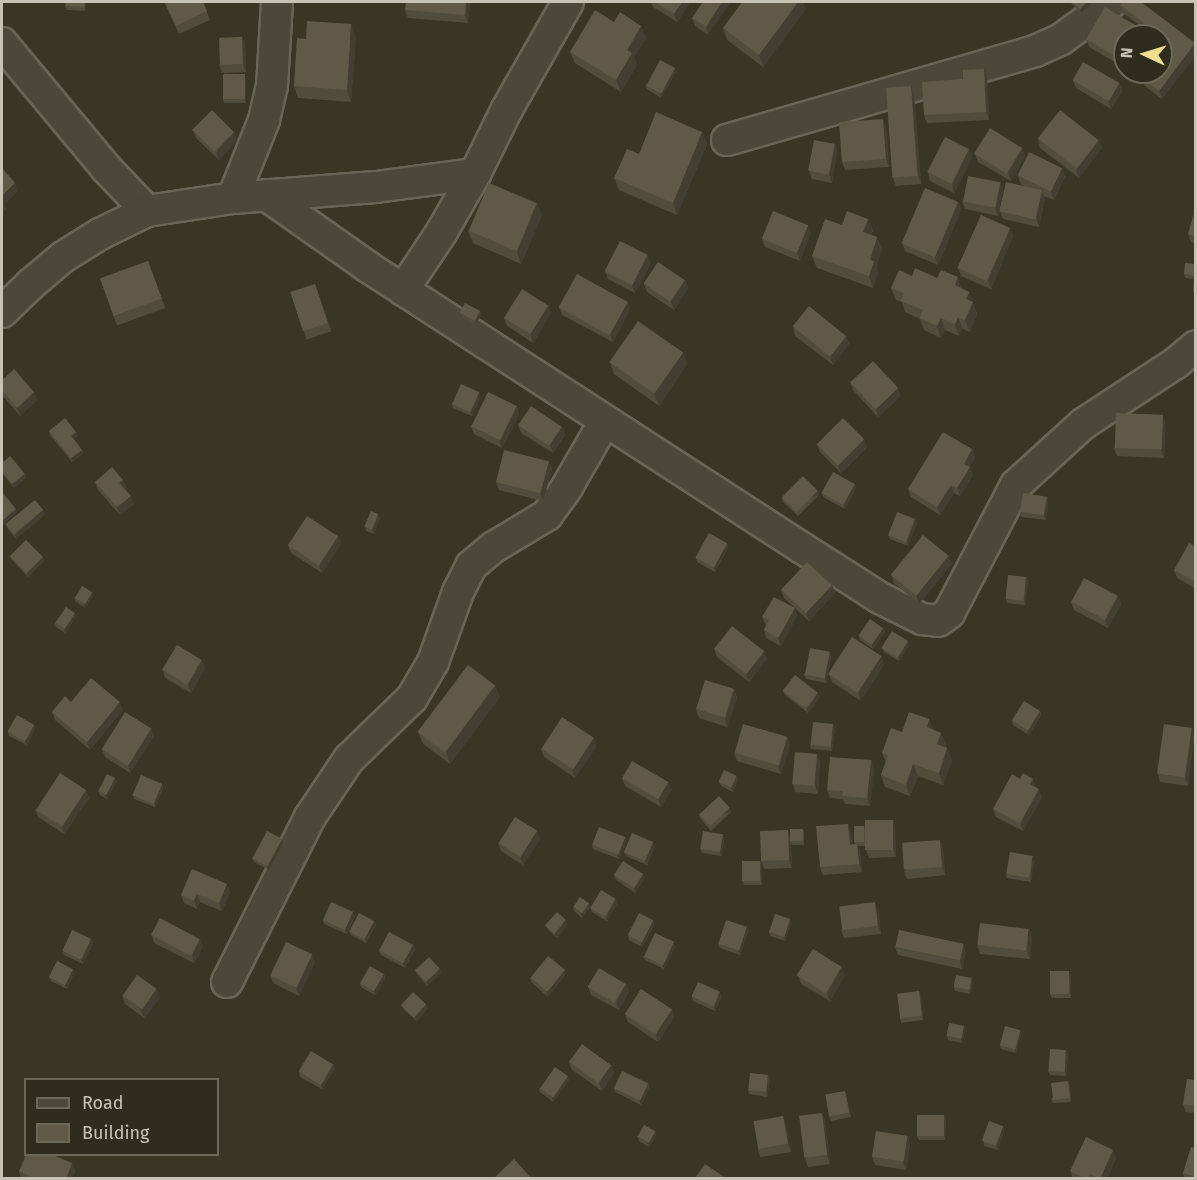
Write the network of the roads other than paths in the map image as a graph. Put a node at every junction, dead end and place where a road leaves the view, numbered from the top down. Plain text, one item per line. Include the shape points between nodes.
1 (277, 2) edge
2 (568, 2) edge
3 (1112, 2) edge
4 (2, 44) edge
5 (727, 140) dead end
6 (475, 174) junction
7 (266, 195) junction
8 (233, 198) junction
9 (147, 211) junction
10 (403, 290) junction
11 (2, 312) edge
12 (1196, 346) edge
13 (605, 421) junction
14 (227, 981) dead end

1 - 8 street via 272,86 264,120
2 - 6 street
3 - 5 street via 1060,40 1035,51
4 - 9 street
6 - 7 street via 376,187
6 - 10 street
7 - 8 street
7 - 10 street
8 - 9 street
9 - 11 street via 63,257
10 - 13 street
12 - 13 street via 1083,424 1016,485 949,613 938,621 921,619 880,598
13 - 14 street via 547,515 494,546 471,566 433,662 412,698 350,759 310,817

